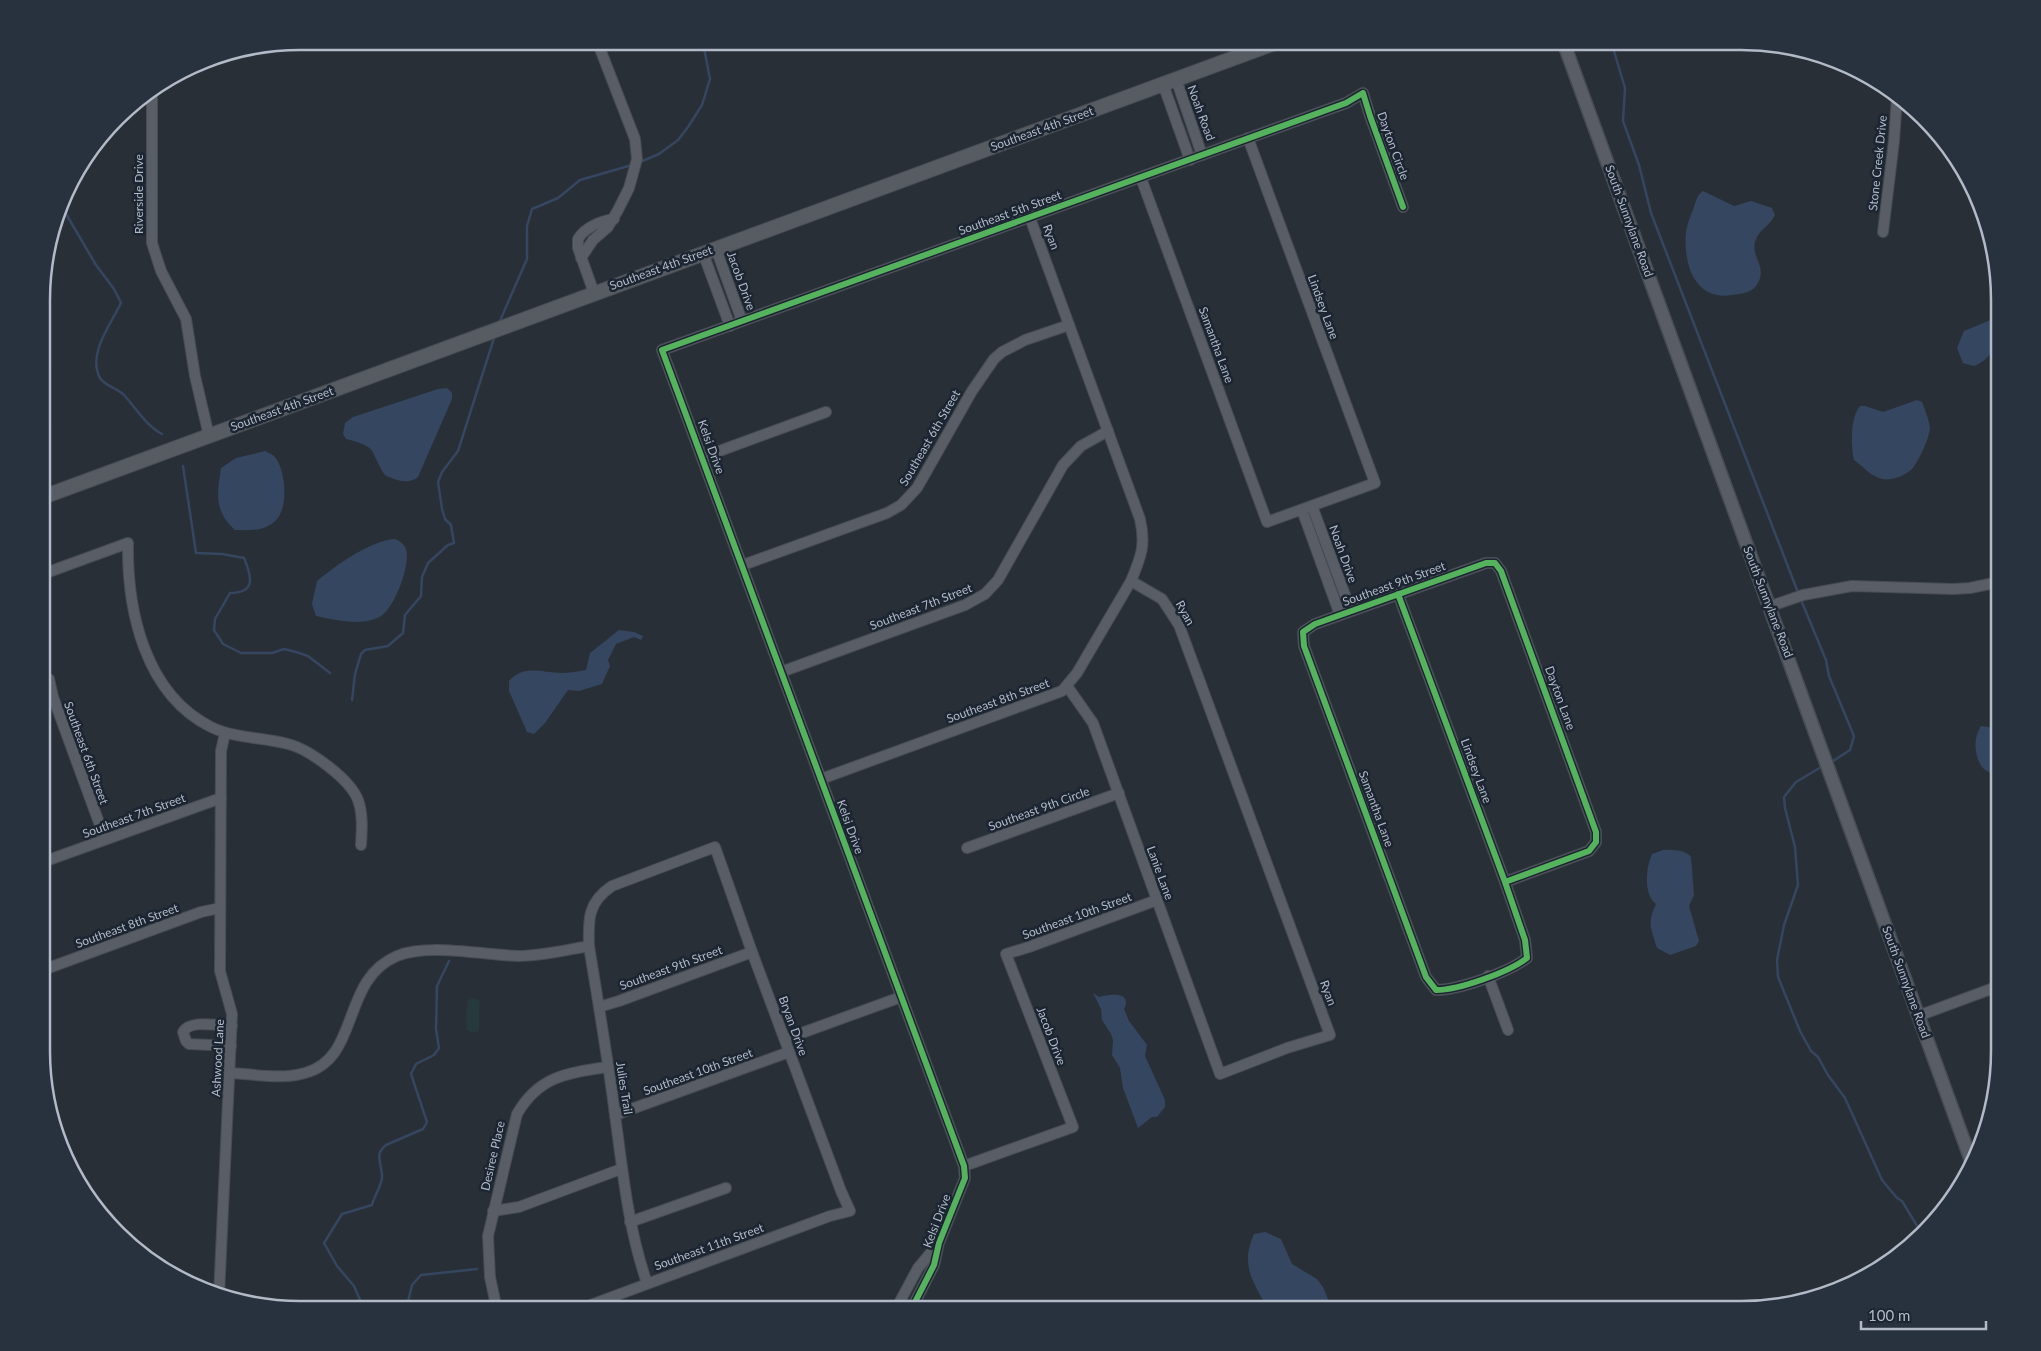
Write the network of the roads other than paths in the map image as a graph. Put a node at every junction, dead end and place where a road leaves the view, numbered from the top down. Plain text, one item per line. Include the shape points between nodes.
1 (600, 50) edge
2 (1256, 50) edge
3 (1566, 50) edge
4 (1169, 82) junction
5 (1363, 93) joint
6 (152, 99) edge
7 (1896, 105) edge
8 (1248, 138) junction
9 (1202, 155) junction
10 (1190, 160) junction
11 (1141, 178) junction
12 (1403, 207) dead end
13 (1030, 218) junction
14 (1883, 232) dead end
15 (709, 251) junction
16 (594, 293) junction
17 (742, 321) junction
18 (1069, 325) junction
19 (730, 326) junction
20 (662, 350) joint
21 (826, 412) dead end
22 (1108, 431) junction
23 (209, 436) junction
24 (703, 457) junction
25 (50, 494) edge
26 (1307, 508) junction
27 (1495, 563) joint
28 (743, 565) junction
29 (50, 571) edge
30 (1131, 581) junction
31 (1991, 584) edge
32 (1398, 594) junction
33 (1768, 607) junction
34 (1351, 611) junction
35 (1340, 615) junction
36 (1303, 632) joint
37 (781, 672) junction
38 (50, 686) edge
39 (1067, 686) junction
40 (225, 733) junction
41 (821, 779) junction
42 (1119, 793) junction
43 (221, 798) junction
44 (105, 839) junction
45 (361, 844) dead end
46 (715, 847) joint
47 (968, 848) dead end
48 (50, 860) edge
49 (1505, 882) junction
50 (1157, 900) junction
51 (220, 908) junction
52 (589, 946) junction
53 (752, 952) junction
54 (1006, 954) joint
55 (50, 967) edge
56 (1488, 976) junction
57 (1991, 989) edge
58 (901, 997) junction
59 (599, 1007) junction
60 (1918, 1016) junction
61 (232, 1026) junction
62 (1508, 1030) dead end
63 (786, 1040) junction
64 (231, 1046) junction
65 (789, 1052) junction
66 (608, 1067) junction
67 (230, 1073) junction
68 (1220, 1074) joint
69 (615, 1115) junction
70 (1969, 1154) edge
71 (964, 1166) junction
72 (621, 1169) junction
73 (726, 1188) dead end
74 (493, 1211) junction
75 (850, 1211) joint
76 (630, 1222) junction
77 (938, 1243) junction
78 (647, 1283) junction
79 (219, 1288) edge
80 (495, 1301) edge
81 (600, 1301) edge
82 (902, 1301) edge
83 (916, 1301) edge

1 - 16 street via 635,139 637,158 629,188 614,219 599,223 580,235 577,242
2 - 4 main road, Southeast 4th Street
3 - 33 street, South Sunnylane Road
4 - 9 street, Noah Road
4 - 10 street
4 - 15 main road, Southeast 4th Street
5 - 8 street, Southeast 5th Street via 1346,103
5 - 12 street, Dayton Circle
6 - 23 street, Riverside Drive via 152,243 161,271 186,320
7 - 14 street, Stone Creek Drive
8 - 9 street, Southeast 5th Street
8 - 26 street, Lindsey Lane via 1375,483
9 - 10 street, Southeast 5th Street
10 - 11 street, Southeast 5th Street
11 - 13 street, Southeast 5th Street
11 - 26 street, Samantha Lane via 1267,522
13 - 17 street, Southeast 5th Street
13 - 18 street, Ryan
15 - 16 main road, Southeast 4th Street
15 - 17 street, Jacob Drive
15 - 19 street, Jacob Drive
16 - 23 main road, Southeast 4th Street
17 - 19 street, Southeast 5th Street
18 - 22 street, Ryan
18 - 28 street, Southeast 6th Street via 1025,340 994,359 917,488 901,505 887,513
19 - 20 street, Southeast 5th Street
20 - 24 street, Kelsi Drive
21 - 24 street
22 - 30 street, Ryan via 1143,530 1143,549
22 - 37 street, Southeast 7th Street via 1088,441 1063,465 998,580 985,594 942,614
23 - 25 main road, Southeast 4th Street
24 - 28 street, Kelsi Drive
26 - 34 street, Noah Drive
26 - 35 street, Noah Drive
27 - 32 street, Southeast 9th Street via 1486,563
27 - 49 street, Dayton Lane via 1502,571 1596,832 1596,842 1589,851
28 - 37 street, Kelsi Drive
29 - 40 street via 128,543 135,618 155,672 172,696 190,713
30 - 39 street, Southeast 8th Street
30 - 68 street, Ryan via 1162,599 1179,625 1330,1035
31 - 33 street via 1953,589 1852,586 1803,595
32 - 34 street, Southeast 9th Street
32 - 49 street, Lindsey Lane
33 - 60 street, South Sunnylane Road
34 - 35 street, Southeast 9th Street
35 - 36 street, Southeast 9th Street
36 - 56 street, Samantha Lane via 1304,646 1426,977 1436,990 1448,990
37 - 41 street, Kelsi Drive
38 - 44 street, Southeast 6th Street
39 - 41 street, Southeast 8th Street via 1048,697
39 - 42 street, Lanie Lane via 1093,723
40 - 43 street, Ashwood Lane via 221,751
40 - 45 street via 287,743 322,762 356,794 361,809
41 - 58 street, Kelsi Drive
42 - 47 street, Southeast 9th Circle
42 - 50 street, Lanie Lane
43 - 44 street, Southeast 7th Street
43 - 51 street, Ashwood Lane
44 - 48 street, Southeast 7th Street
46 - 52 street, Julies Trail via 612,886 599,897 588,919
46 - 53 street, Bryan Drive
49 - 56 street, Lindsey Lane via 1525,940 1527,958 1516,966
50 - 54 street, Southeast 10th Street
50 - 68 street, Lanie Lane
51 - 55 street, Southeast 8th Street
51 - 61 street, Ashwood Lane via 220,971 231,1008
52 - 59 street, Julies Trail
52 - 67 street via 525,956 422,950 403,954 381,966 366,982 338,1049 320,1067 292,1076
53 - 59 street, Southeast 9th Street
53 - 63 street, Bryan Drive
54 - 71 street, Jacob Drive via 1074,1127
56 - 62 street
57 - 60 street
58 - 63 street
58 - 71 street, Kelsi Drive
59 - 66 street, Julies Trail
60 - 70 street, South Sunnylane Road
61 - 64 street, Ashwood Lane
61 - 64 street via 193,1025 183,1032 189,1044
63 - 65 street, Bryan Drive
64 - 67 street, Ashwood Lane
65 - 69 street, Southeast 10th Street
65 - 75 street, Bryan Drive
66 - 69 street, Julies Trail
66 - 74 street, Desiree Place via 560,1076 527,1098 512,1126
67 - 79 street, Ashwood Lane
69 - 72 street, Julies Trail
71 - 77 street, Kelsi Drive via 964,1183
72 - 74 street via 519,1206
72 - 76 street, Julies Trail
73 - 76 street
74 - 80 street, Desiree Place via 488,1246
75 - 78 street, Southeast 11th Street
76 - 78 street, Julies Trail
77 - 82 street, Kelsi Drive via 918,1268
77 - 83 street, Kelsi Drive via 931,1273
78 - 81 street, Southeast 11th Street

